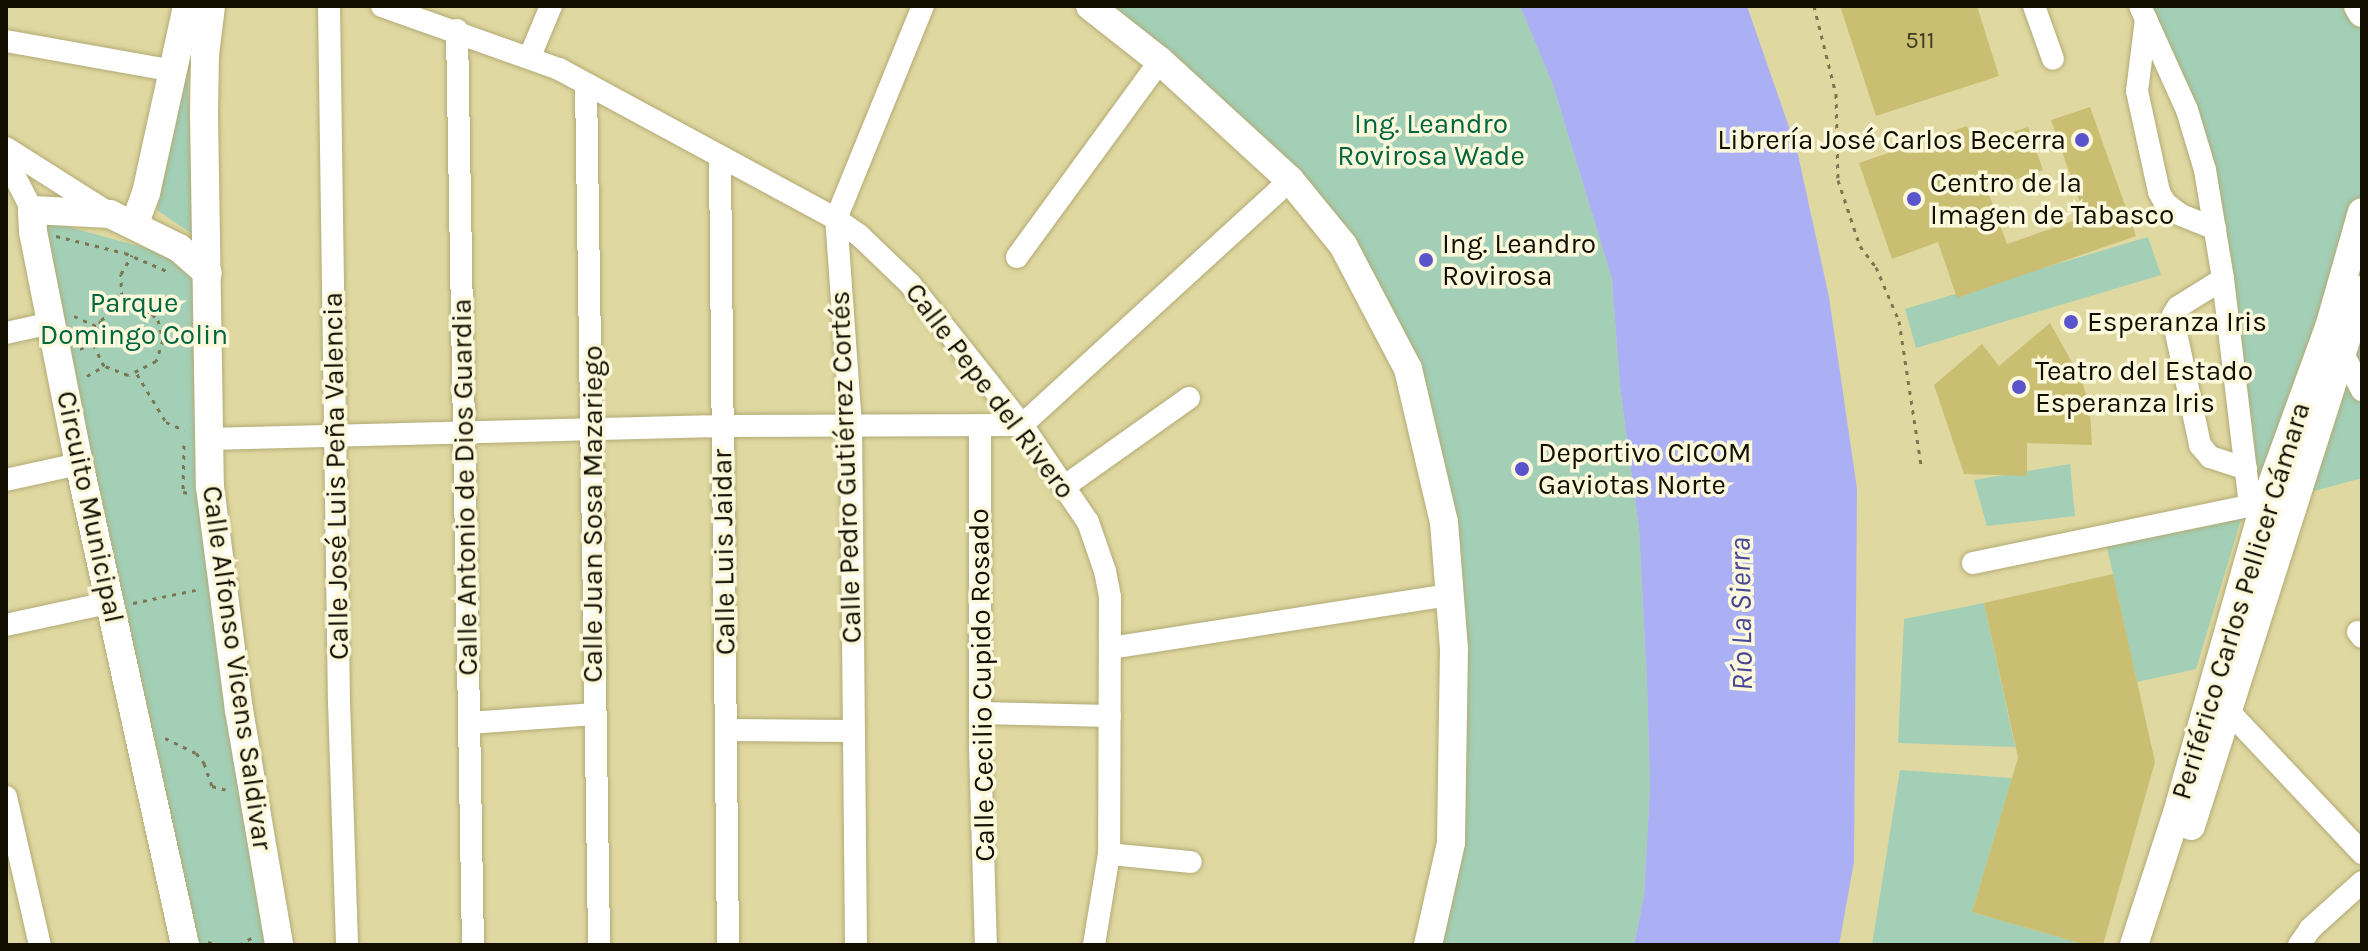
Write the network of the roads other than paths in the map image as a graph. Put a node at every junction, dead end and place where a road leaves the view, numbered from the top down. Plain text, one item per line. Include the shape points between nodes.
1 (187, 6) edge
2 (211, 6) edge
3 (329, 6) edge
4 (382, 6) edge
5 (551, 6) edge
6 (923, 6) edge
7 (1090, 6) edge
8 (2034, 6) edge
9 (2358, 6) edge
10 (422, 11) edge
11 (2143, 13) edge
12 (2362, 13) edge
13 (457, 30) junction
14 (6, 41) edge
15 (530, 56) junction
16 (2053, 59) dead end
17 (1160, 61) junction
18 (174, 71) junction
19 (586, 84) junction
20 (6, 148) edge
21 (720, 159) junction
22 (6, 168) edge
23 (1290, 180) junction
24 (6, 199) edge
25 (30, 205) junction
26 (2362, 212) edge
27 (836, 219) junction
28 (134, 224) junction
29 (2215, 229) junction
30 (1017, 257) dead end
31 (208, 273) junction
32 (2223, 279) junction
33 (2362, 290) edge
34 (63, 325) junction
35 (6, 333) edge
36 (2343, 354) junction
37 (2362, 390) edge
38 (1189, 398) dead end
39 (980, 425) junction
40 (1022, 425) junction
41 (722, 426) junction
42 (851, 426) junction
43 (594, 429) junction
44 (192, 430) junction
45 (464, 431) junction
46 (336, 437) junction
47 (79, 464) junction
48 (2246, 469) junction
49 (6, 480) edge
50 (1065, 486) junction
51 (2296, 496) junction
52 (2258, 504) junction
53 (1973, 563) dead end
54 (1450, 595) junction
55 (120, 598) junction
56 (6, 625) edge
57 (1111, 648) junction
58 (2219, 702) junction
59 (980, 713) junction
60 (595, 714) junction
61 (1110, 716) junction
62 (469, 723) junction
63 (726, 730) junction
64 (851, 731) junction
65 (6, 797) edge
66 (2362, 853) edge
67 (1109, 854) junction
68 (1191, 862) dead end
69 (2362, 882) edge
70 (196, 944) edge
71 (40, 945) edge
72 (279, 945) edge
73 (347, 945) edge
74 (473, 945) edge
75 (599, 945) edge
76 (728, 945) edge
77 (856, 945) edge
78 (986, 945) edge
79 (1094, 945) edge
80 (1428, 945) edge
81 (2134, 945) edge
82 (2152, 945) edge
83 (2299, 945) edge

1 - 18 main road
2 - 31 main road, Calle Alfonso Vicens Saldivar via 205,75
3 - 46 street, Calle José Luis Peña Valencia
4 - 10 street, Calle Pepe del Rivero
5 - 15 street
6 - 27 street, Calle Pedro Gutiérrez Cortés
7 - 17 main road
8 - 16 street
9 - 12 main road
10 - 13 street, Calle Pepe del Rivero
11 - 29 street via 2194,130
11 - 29 street via 2137,91 2159,192 2181,215
13 - 15 street, Calle Pepe del Rivero
13 - 45 street, Calle Antonio de Dios Guardia
14 - 18 street
15 - 19 street, Calle Pepe del Rivero
17 - 23 main road
17 - 30 street
18 - 28 main road
19 - 21 street, Calle Pepe del Rivero
19 - 43 street, Calle Juan Sosa Mazariego
20 - 28 street
21 - 27 street, Calle Pepe del Rivero
21 - 41 street, Calle Luis Jaidar
22 - 25 street
23 - 40 street
23 - 54 main road via 1343,245 1408,369 1444,522
24 - 25 street
25 - 28 main road
25 - 34 main road, Circuito Municipal
26 - 52 main road, Periférico Carlos Pellicer Cámara via 2330,324
27 - 40 street, Calle Pepe del Rivero via 910,284
27 - 42 street, Calle Pedro Gutiérrez Cortés
28 - 31 main road via 179,248
29 - 32 street
31 - 44 main road, Calle Alfonso Vicens Saldivar
32 - 48 street
32 - 48 street via 2173,315 2200,445 2210,457
33 - 36 main road, Periférico Carlos Pellicer Cámara
34 - 35 street
34 - 47 main road, Circuito Municipal
36 - 37 street
36 - 51 main road, Periférico Carlos Pellicer Cámara
38 - 50 street
39 - 40 street
39 - 42 street
39 - 59 street, Calle Cecilio Cupido Rosado
40 - 50 street, Calle Pepe del Rivero
41 - 42 street
41 - 43 street
41 - 63 street, Calle Luis Jaidar
42 - 64 street, Calle Pedro Gutiérrez Cortés
43 - 45 street
43 - 60 street, Calle Juan Sosa Mazariego
44 - 46 street
44 - 72 main road, Calle Alfonso Vicens Saldivar via 212,516
45 - 46 street
45 - 62 street, Calle Antonio de Dios Guardia
46 - 73 street, Calle José Luis Peña Valencia
47 - 49 street
47 - 55 main road, Circuito Municipal
48 - 52 street
50 - 57 street, Calle Pepe del Rivero via 1094,534 1105,571
51 - 52 street
51 - 58 main road, Periférico Carlos Pellicer Cámara
52 - 53 street
52 - 58 main road, Periférico Carlos Pellicer Cámara
54 - 57 street
54 - 80 main road via 1451,843
55 - 56 street
55 - 70 main road, Circuito Municipal
57 - 61 street, Calle Pepe del Rivero
58 - 66 street
58 - 81 main road, Periférico Carlos Pellicer Cámara
58 - 82 main road, Periférico Carlos Pellicer Cámara
59 - 61 street
59 - 78 street, Calle Cecilio Cupido Rosado
60 - 62 street
60 - 75 street, Calle Juan Sosa Mazariego
61 - 67 street, Calle Pepe del Rivero
62 - 74 street, Calle Antonio de Dios Guardia
63 - 64 street
63 - 76 street, Calle Luis Jaidar
64 - 77 street, Calle Pedro Gutiérrez Cortés
65 - 71 street
67 - 68 street
67 - 79 street, Calle Pepe del Rivero
69 - 83 street

